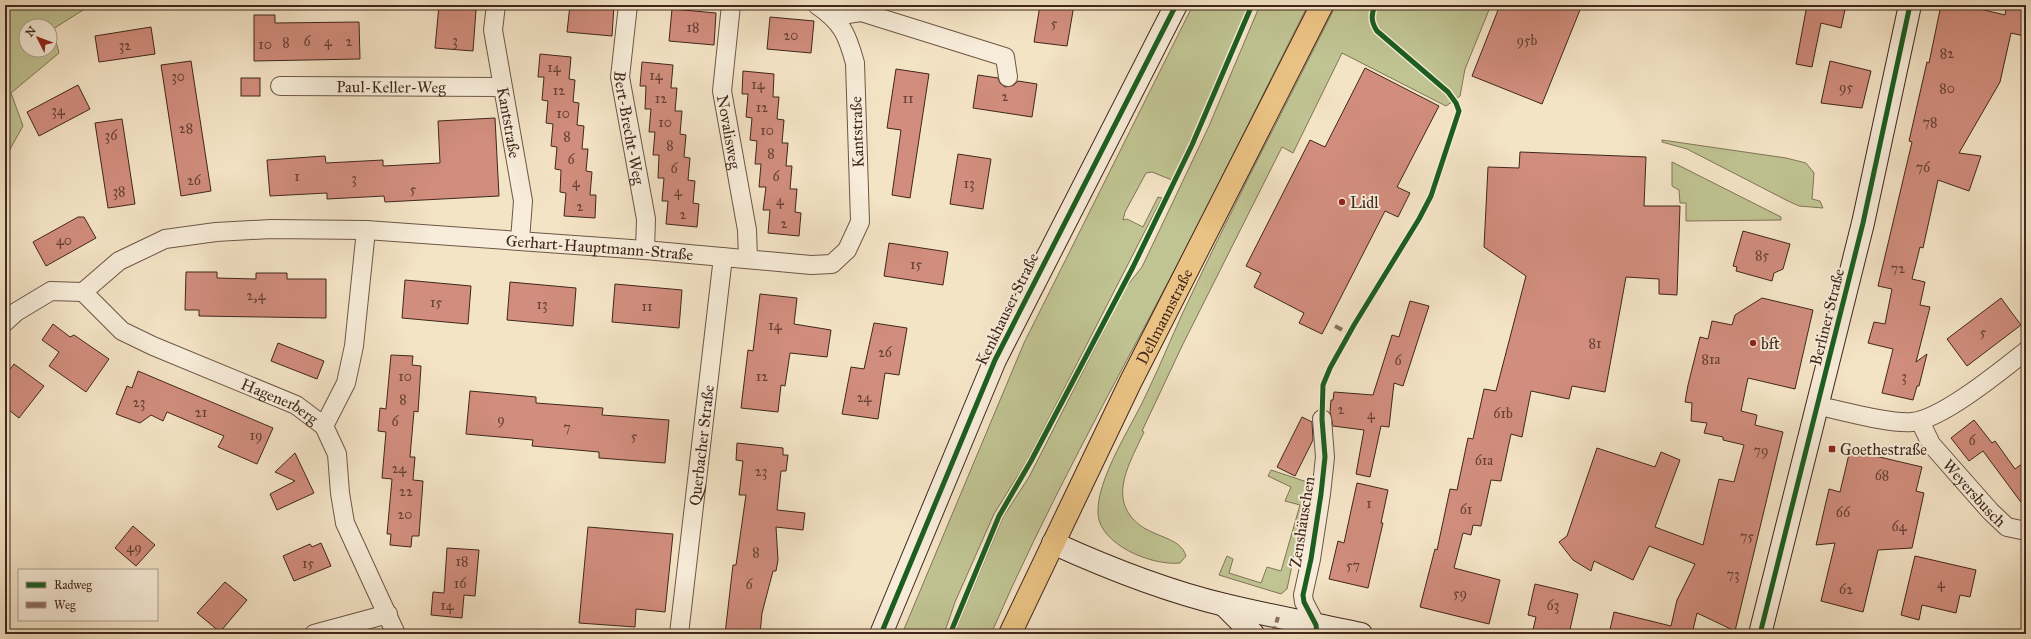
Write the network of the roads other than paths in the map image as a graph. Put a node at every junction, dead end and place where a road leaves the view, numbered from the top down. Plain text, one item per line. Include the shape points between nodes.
1 (496, 5) edge
2 (628, 5) edge
3 (731, 5) edge
4 (817, 5) edge
5 (1176, 5) edge
6 (1322, 5) edge
7 (1910, 5) edge
8 (834, 16) junction
9 (1008, 77) dead end
10 (280, 86) dead end
11 (502, 87) junction
12 (366, 230) junction
13 (520, 240) junction
14 (645, 250) junction
15 (723, 256) junction
16 (748, 259) junction
17 (832, 264) joint
18 (83, 292) junction
19 (5, 322) edge
20 (2026, 351) edge
21 (1819, 406) junction
22 (1322, 419) dead end
23 (1920, 421) junction
24 (324, 426) junction
25 (2026, 532) edge
26 (1053, 543) junction
27 (1224, 605) junction
28 (388, 614) junction
29 (1317, 630) edge
30 (314, 634) edge
31 (396, 634) edge
32 (678, 634) edge
33 (881, 634) edge
34 (1010, 634) edge
35 (1253, 634) edge
36 (1361, 634) edge
37 (1760, 634) edge

1 - 11 street, Kantstraße via 493,30
2 - 14 street, Bert-Brecht-Weg via 620,77 646,219
3 - 16 street, Novalisweg via 722,91 748,230
4 - 8 street, Kantstraße
5 - 33 main road, Kenkhauser Straße via 998,354
6 - 26 main road, Dellmannstraße via 1130,383
7 - 21 main road, Berliner Straße via 1863,223
8 - 9 street via 861,12 1005,56
8 - 17 street, Kantstraße via 849,40 855,63 860,222 847,250
10 - 11 street, Paul-Keller-Weg
11 - 13 street, Kantstraße via 523,201
12 - 13 street, Gerhart-Hauptmann-Straße
12 - 18 street, Gerhart-Hauptmann-Straße via 270,229 216,232 165,239 119,261
12 - 24 street via 354,346 346,383
13 - 14 street, Gerhart-Hauptmann-Straße
14 - 15 street, Gerhart-Hauptmann-Straße
15 - 16 street, Gerhart-Hauptmann-Straße
15 - 32 street, Querbacher Straße
16 - 17 street, Gerhart-Hauptmann-Straße via 811,265
18 - 19 street via 51,291 16,312
18 - 24 street, Hagenerberg via 122,331 296,405
20 - 23 street via 1958,401
21 - 23 street via 1901,422
21 - 37 main road, Berliner Straße
22 - 29 street, Zenshäuschen via 1325,457 1311,559 1303,595
23 - 25 street, Weyersbusch via 1931,444 1996,516 2012,529
24 - 28 street, Hagenerberg via 337,454 345,523
26 - 27 main road via 1095,562
26 - 34 main road, Dellmannstraße
27 - 29 main road
27 - 35 main road
28 - 30 street
28 - 31 street, Hagenerberg
29 - 36 main road

